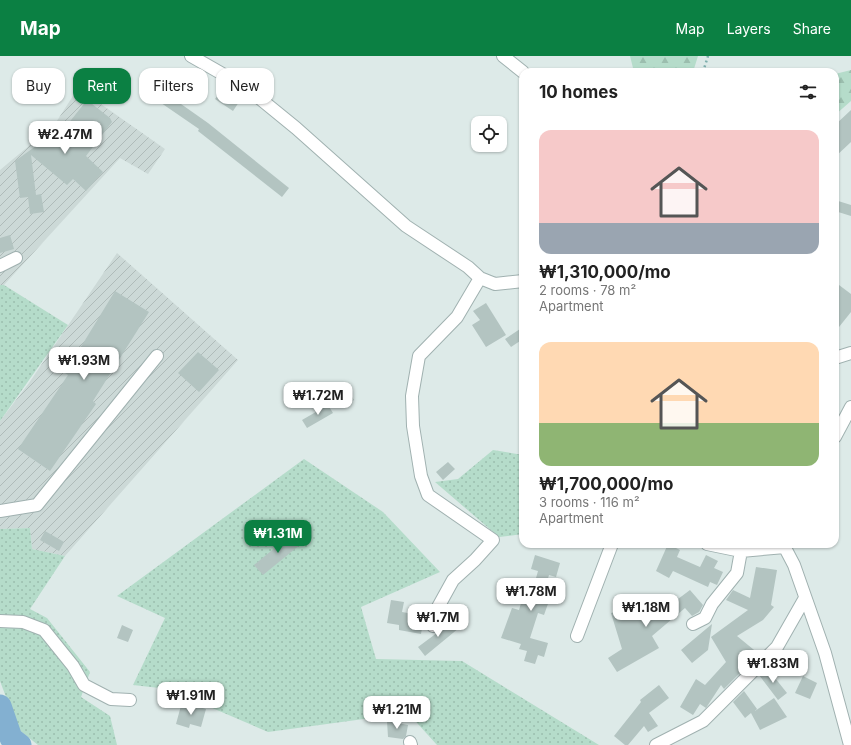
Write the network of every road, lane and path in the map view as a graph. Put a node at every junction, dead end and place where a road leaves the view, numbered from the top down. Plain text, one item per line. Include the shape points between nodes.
1 (191, 56) edge
2 (503, 56) edge
3 (708, 56) edge
4 (704, 68) edge
5 (519, 69) edge
6 (16, 258) dead end
7 (0, 266) edge
8 (480, 278) junction
9 (519, 281) edge
10 (851, 353) edge
11 (157, 356) dead end
12 (839, 357) edge
13 (851, 407) edge
14 (839, 430) edge
15 (0, 511) edge
16 (610, 548) edge
17 (727, 548) edge
18 (767, 548) edge
19 (785, 548) edge
20 (741, 551) junction
21 (805, 598) junction
22 (0, 621) edge
23 (693, 624) dead end
24 (433, 626) dead end
25 (577, 636) dead end
26 (130, 700) dead end
27 (656, 745) edge
28 (850, 745) edge

1 - 8 street via 247,88 406,226 468,267
2 - 5 street
3 - 4 path
6 - 7 street
8 - 9 street via 495,284
8 - 24 street via 457,317 419,356 412,396 413,426 421,476 428,495 493,540 453,580 437,610
10 - 12 street
11 - 15 street via 37,505
13 - 14 street
16 - 25 street
17 - 20 street
18 - 20 street
19 - 21 street via 794,565
20 - 23 street via 737,573 712,604 705,618
21 - 27 street via 777,647 703,721
21 - 28 street via 825,653
22 - 26 street via 23,622 44,630 84,685 111,699

